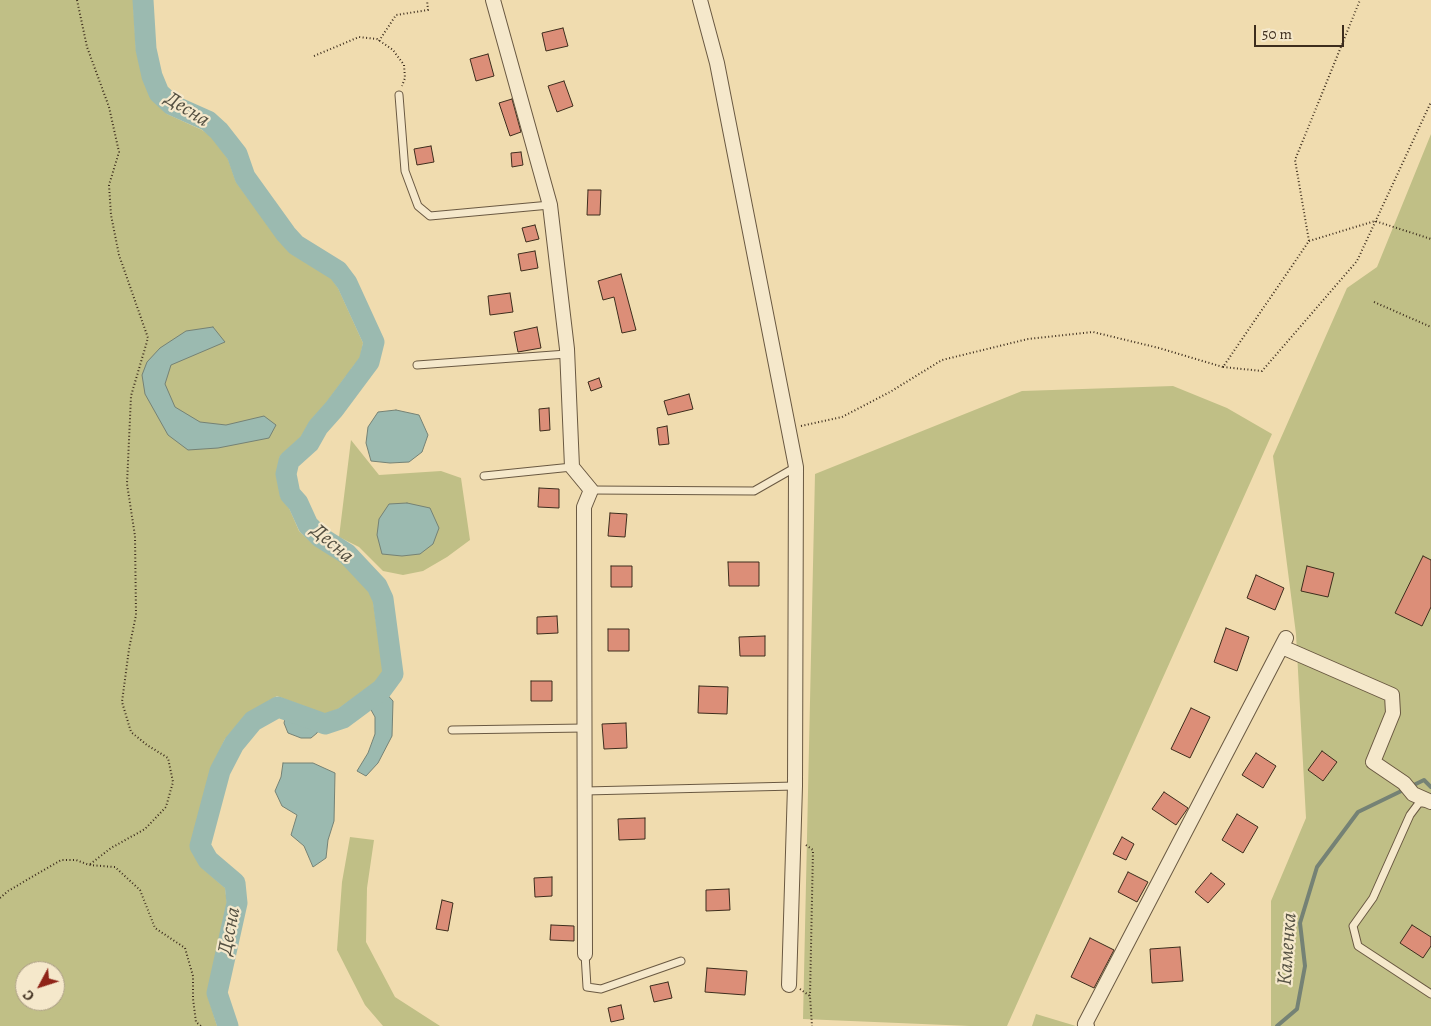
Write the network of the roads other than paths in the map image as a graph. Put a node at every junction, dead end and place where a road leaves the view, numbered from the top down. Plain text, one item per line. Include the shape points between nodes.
1 (493, 0) edge
2 (700, 0) edge
3 (399, 96) road end
4 (550, 206) junction
5 (567, 354) junction
6 (417, 365) dead end
7 (572, 467) junction
8 (796, 467) junction
9 (484, 476) dead end
10 (591, 490) junction
11 (584, 728) junction
12 (452, 730) dead end
13 (795, 786) junction
14 (585, 791) junction
15 (1431, 803) edge
16 (585, 954) joint
17 (681, 961) dead end
18 (789, 985) road end
19 (1431, 994) edge
20 (1087, 1026) edge

1 - 4 street
2 - 8 street via 717,63
3 - 4 lane via 405,171 418,206 430,216
4 - 5 street
5 - 6 lane
5 - 7 street
7 - 9 lane
7 - 10 street
8 - 10 lane via 754,491
8 - 13 street
10 - 11 street via 584,507
11 - 12 lane
11 - 14 street
13 - 14 lane
13 - 18 street
14 - 16 street
15 - 19 lane via 1419,803 1410,815 1373,898 1353,926 1358,946
15 - 20 street via 1373,762 1393,713 1392,695 1284,642
16 - 17 lane via 587,987 601,989

